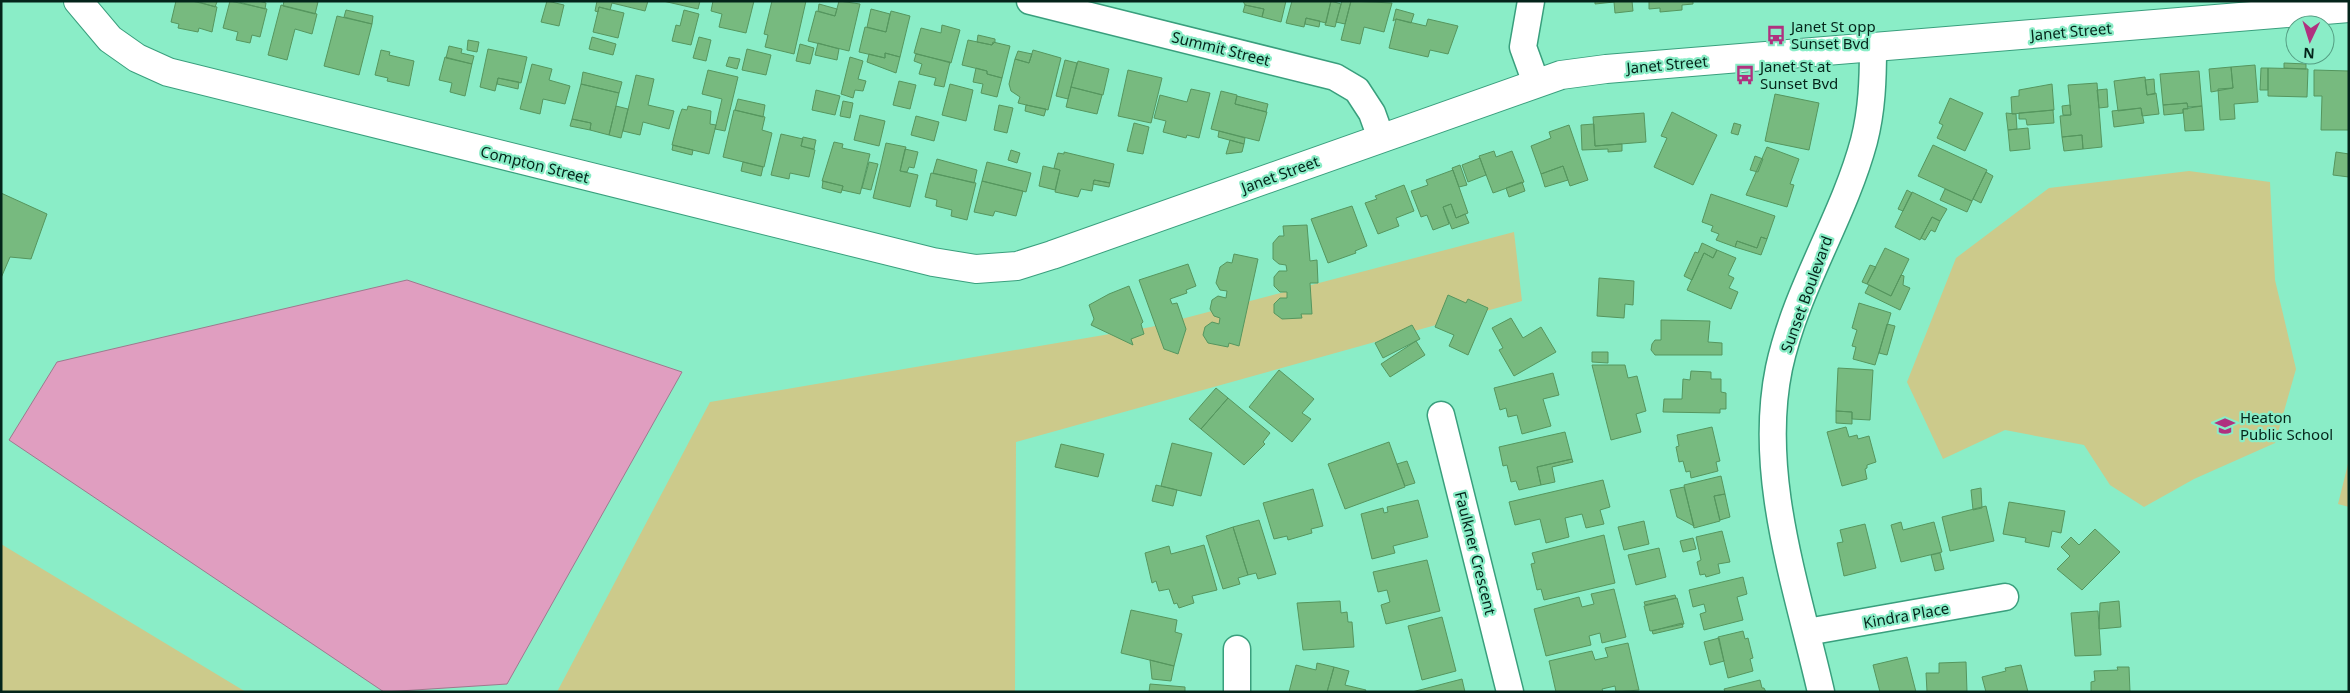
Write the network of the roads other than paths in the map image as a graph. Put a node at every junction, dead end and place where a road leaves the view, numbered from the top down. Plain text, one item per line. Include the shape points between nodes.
1 (78, 1) edge
2 (1030, 1) edge
3 (1531, 1) edge
4 (2349, 8) edge
5 (1873, 47) junction
6 (1536, 83) junction
7 (1381, 138) junction
8 (1017, 266) joint
9 (1442, 415) dead end
10 (2005, 597) dead end
11 (1807, 632) junction
12 (1237, 649) dead end
13 (1237, 692) edge
14 (1510, 692) edge
15 (1821, 692) edge

1 - 8 street, Compton Street via 110,39 137,58 168,72 933,262 976,269
2 - 7 street, Summit Street via 1335,77 1358,90
3 - 6 street via 1523,47
4 - 5 street, Janet Street
5 - 6 street, Janet Street via 1606,69 1561,75
5 - 11 street, Sunset Boulevard via 1873,82 1864,140 1845,196 1793,319 1773,404 1775,488
6 - 7 street, Janet Street
7 - 8 street, Janet Street
9 - 14 street, Faulkner Crescent
10 - 11 street, Kindra Place
11 - 15 street, Sunset Boulevard
12 - 13 street

